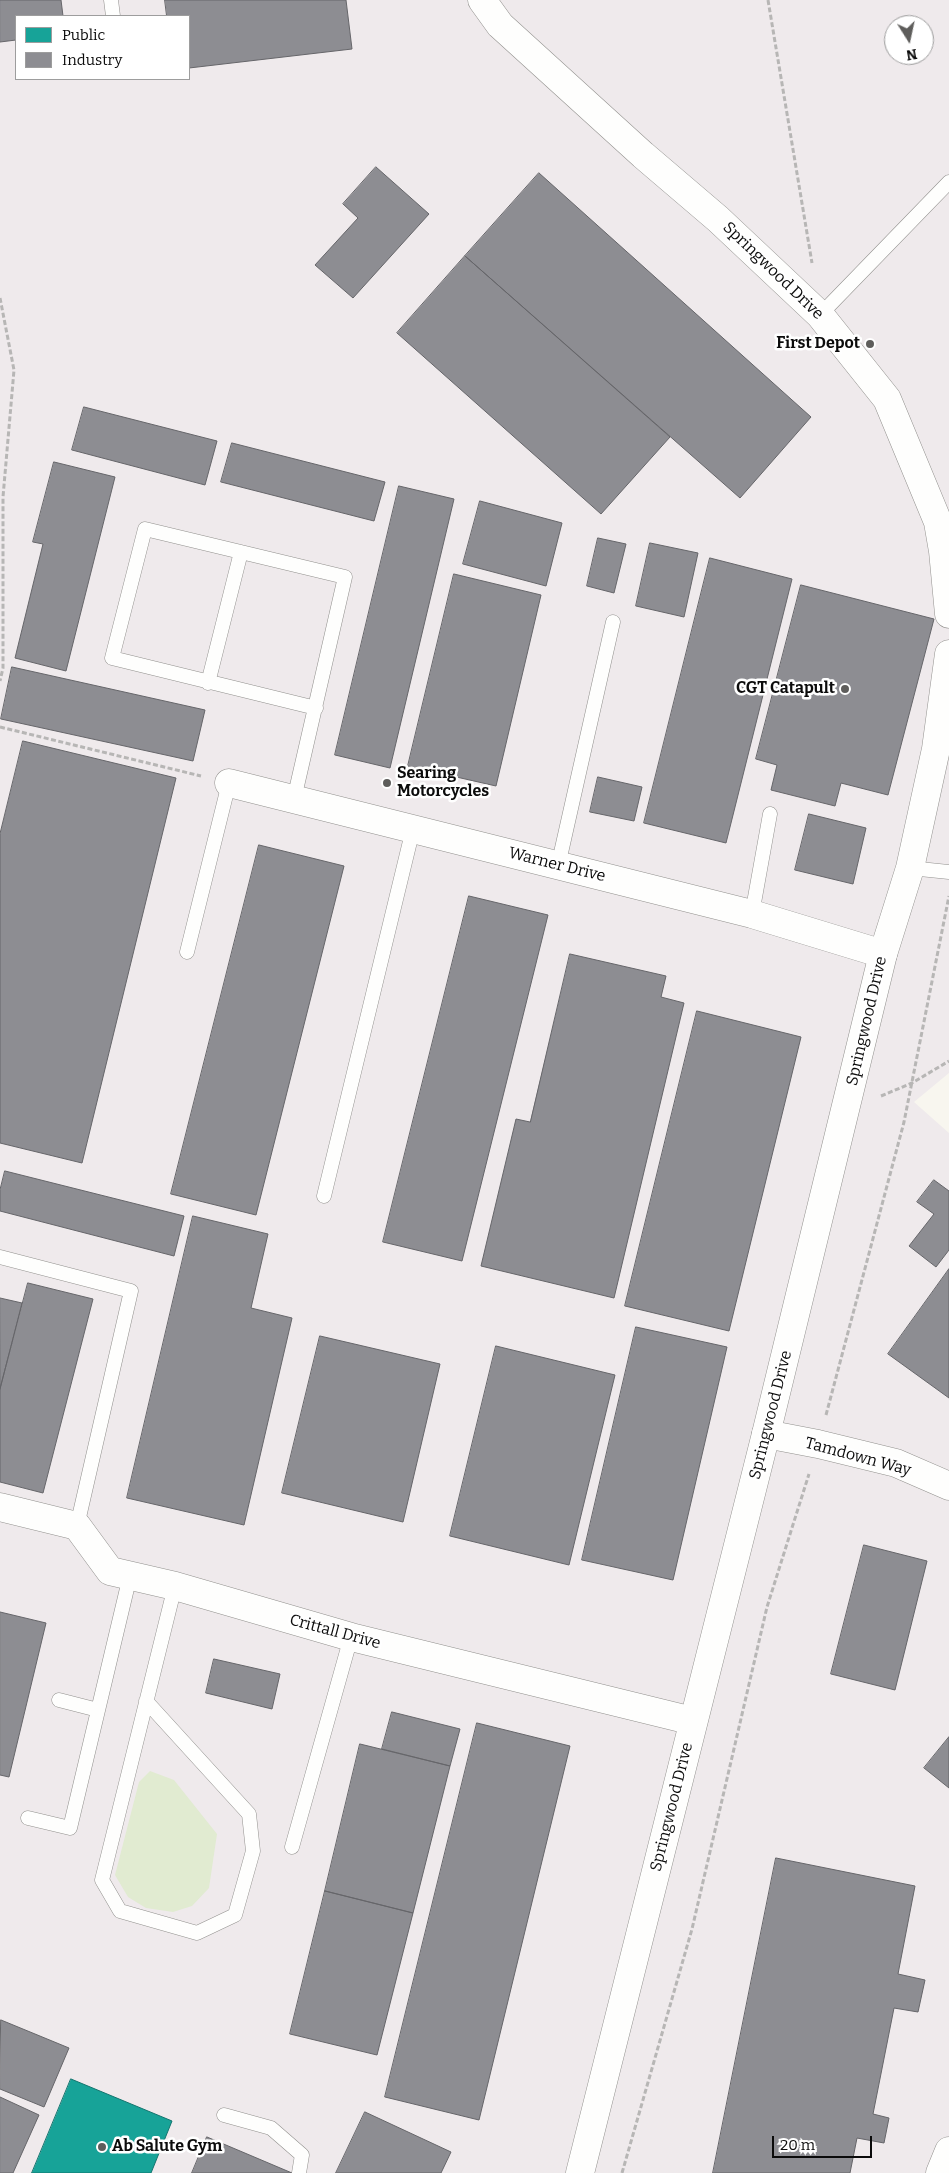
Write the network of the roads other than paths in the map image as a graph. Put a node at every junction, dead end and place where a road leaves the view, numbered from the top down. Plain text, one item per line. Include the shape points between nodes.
1 (111, 0) edge
2 (482, 0) edge
3 (113, 15) edge
4 (949, 182) edge
5 (820, 315) junction
6 (946, 548) edge
7 (241, 552) junction
8 (949, 606) edge
9 (949, 614) edge
10 (613, 622) dead end
11 (949, 654) edge
12 (208, 683) junction
13 (316, 708) junction
14 (229, 783) joint
15 (294, 799) junction
16 (770, 814) dead end
17 (413, 829) junction
18 (558, 866) junction
19 (910, 868) junction
20 (949, 872) edge
21 (752, 914) junction
22 (187, 952) dead end
23 (883, 954) junction
24 (324, 1196) dead end
25 (0, 1258) edge
26 (766, 1434) junction
27 (949, 1486) edge
28 (0, 1507) edge
29 (77, 1526) junction
30 (130, 1576) junction
31 (175, 1586) junction
32 (351, 1637) junction
33 (59, 1700) dead end
34 (146, 1701) junction
35 (98, 1710) junction
36 (693, 1721) junction
37 (28, 1818) dead end
38 (292, 1847) dead end
39 (224, 2115) dead end
40 (949, 2151) edge
41 (299, 2173) edge
42 (580, 2173) edge
43 (940, 2173) edge

1 - 3 lane
2 - 5 street, Springwood Drive via 508,31
4 - 5 lane
5 - 6 street, Springwood Drive via 887,399
6 - 8 street, Springwood Drive
7 - 12 lane
7 - 12 lane via 145,529 112,658
7 - 13 lane via 345,577
8 - 9 street, Springwood Drive
10 - 18 lane
11 - 19 street, Springwood Drive via 936,749
12 - 13 lane
13 - 15 lane
14 - 15 street, Warner Drive
14 - 22 lane
15 - 17 street, Warner Drive
16 - 21 lane
17 - 18 street, Warner Drive
17 - 24 lane
18 - 21 street, Warner Drive
19 - 20 lane
19 - 23 street, Springwood Drive
21 - 23 street, Warner Drive
23 - 26 street, Springwood Drive
25 - 29 lane via 132,1291
26 - 27 street, Tamdown Way via 896,1463
26 - 36 street, Springwood Drive
28 - 29 street
29 - 30 street, Crittall Drive via 110,1571
30 - 31 street, Crittall Drive
30 - 35 lane
31 - 32 street, Crittall Drive
31 - 34 lane
32 - 36 street, Crittall Drive
32 - 38 lane
33 - 35 lane
34 - 34 lane via 102,1880 120,1911 197,1933 235,1916 253,1852 249,1814
35 - 37 lane via 70,1828
36 - 42 street, Springwood Drive
39 - 41 lane via 270,2128 302,2155
40 - 43 street

